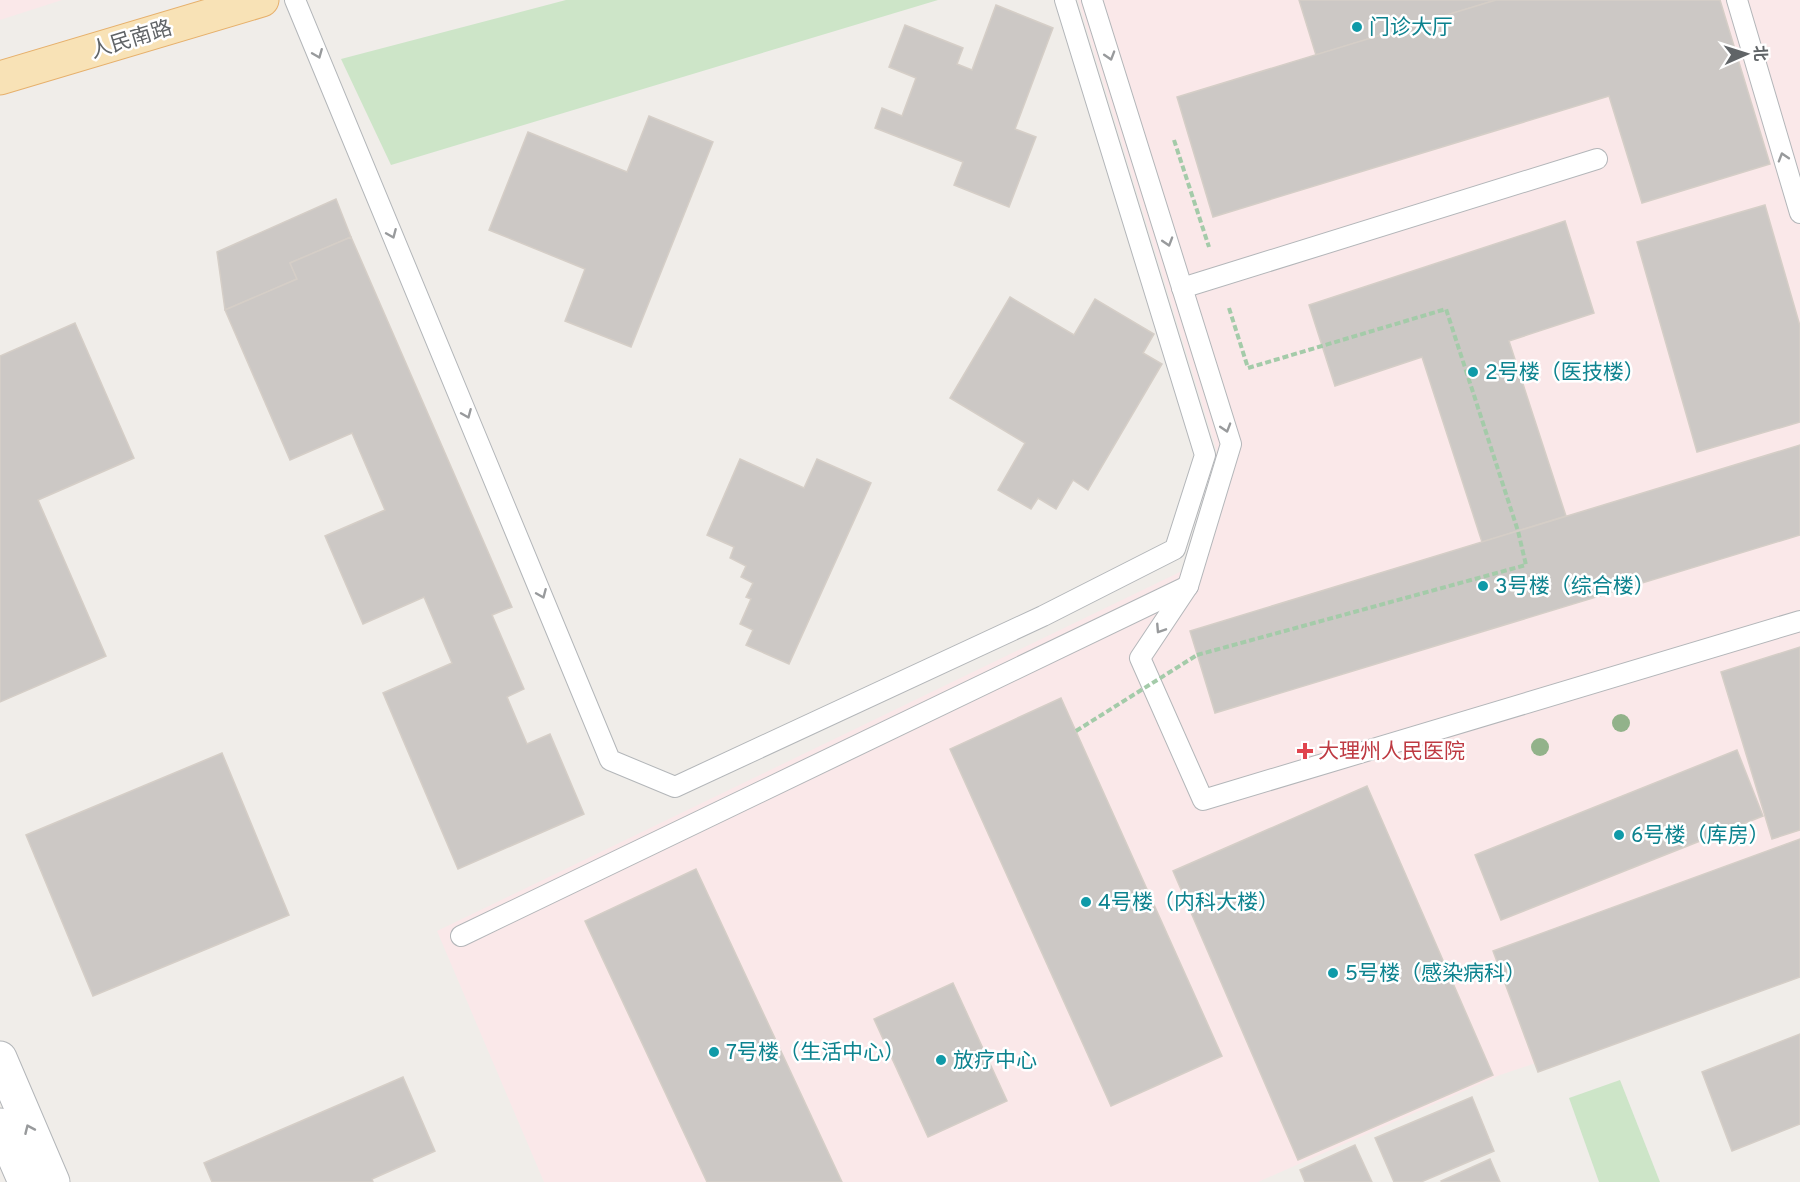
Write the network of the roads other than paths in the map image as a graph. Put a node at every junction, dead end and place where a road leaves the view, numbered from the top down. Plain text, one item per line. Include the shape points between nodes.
1 (262, 0) edge
2 (295, 0) edge
3 (1065, 0) edge
4 (1092, 0) edge
5 (1737, 0) edge
6 (0, 78) edge
7 (1597, 159) dead end
8 (1800, 213) edge
9 (1182, 288) junction
10 (1188, 586) junction
11 (1800, 621) edge
12 (461, 936) dead end
13 (0, 1058) edge
14 (0, 1125) edge
15 (25, 1182) edge
16 (52, 1182) edge

1 - 6 main road, 人民南路
2 -> 3 lane via 610,760 675,788 1043,616 1175,549 1205,455
4 -> 9 lane
8 -> 5 lane
7 - 9 lane
9 -> 10 lane via 1231,444
10 -> 11 lane via 1140,658 1203,800
10 - 12 lane
16 -> 13 street
14 - 15 street

